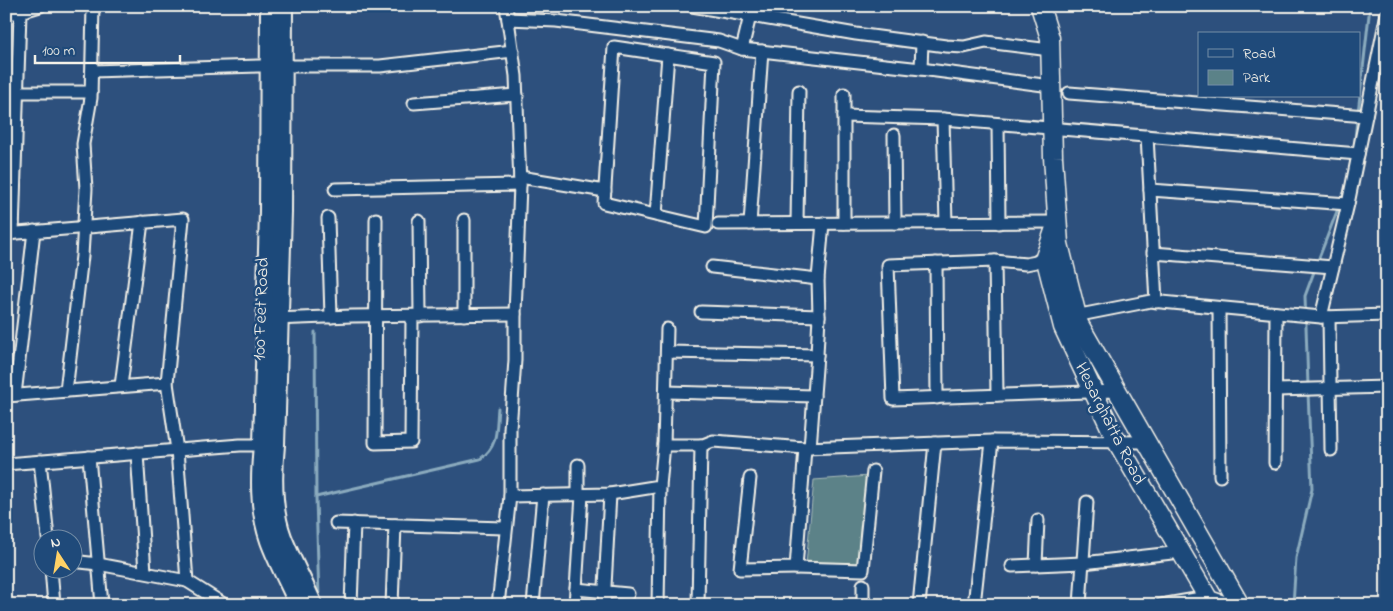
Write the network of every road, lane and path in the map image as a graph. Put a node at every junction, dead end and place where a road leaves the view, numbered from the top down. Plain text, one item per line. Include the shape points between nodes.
1 (40, 6) edge
2 (93, 6) edge
3 (269, 6) edge
4 (284, 6) edge
5 (506, 6) edge
6 (692, 6) edge
7 (1040, 6) edge
8 (6, 12) edge
9 (20, 12) junction
10 (1387, 14) edge
11 (750, 16) junction
12 (508, 19) junction
13 (922, 42) junction
14 (742, 49) junction
15 (1050, 50) junction
16 (513, 51) junction
17 (762, 51) junction
18 (668, 55) junction
19 (276, 66) junction
20 (922, 68) junction
21 (92, 71) junction
22 (1051, 86) junction
23 (799, 91) dead end
24 (12, 92) edge
25 (91, 92) junction
26 (1069, 93) dead end
27 (844, 94) dead end
28 (517, 95) junction
29 (414, 103) dead end
30 (844, 116) junction
31 (1366, 116) junction
32 (943, 118) junction
33 (998, 124) junction
34 (1052, 129) junction
35 (894, 135) dead end
36 (1147, 136) junction
37 (1358, 154) junction
38 (520, 181) junction
39 (335, 189) dead end
40 (1150, 190) junction
41 (605, 191) junction
42 (1348, 204) junction
43 (656, 215) junction
44 (328, 218) dead end
45 (376, 219) dead end
46 (464, 220) dead end
47 (418, 221) dead end
48 (142, 222) junction
49 (999, 222) junction
50 (1057, 222) junction
51 (798, 223) junction
52 (823, 223) junction
53 (844, 223) junction
54 (895, 223) junction
55 (946, 223) junction
56 (718, 224) dead end
57 (750, 224) junction
58 (83, 227) junction
59 (34, 231) junction
60 (10, 233) edge
61 (1059, 244) junction
62 (1154, 253) junction
63 (1045, 257) junction
64 (995, 260) junction
65 (936, 263) junction
66 (712, 267) dead end
67 (1333, 268) junction
68 (818, 279) junction
69 (1156, 302) junction
70 (1219, 308) junction
71 (701, 312) dead end
72 (1276, 313) junction
73 (515, 314) junction
74 (464, 315) junction
75 (1080, 315) dead end
76 (1387, 315) edge
77 (374, 316) junction
78 (416, 316) junction
79 (819, 316) junction
80 (331, 317) junction
81 (1325, 317) junction
82 (272, 319) junction
83 (667, 329) dead end
84 (667, 352) junction
85 (817, 355) junction
86 (167, 383) junction
87 (121, 386) junction
88 (1387, 387) edge
89 (1330, 389) junction
90 (1276, 390) junction
91 (66, 391) junction
92 (1116, 391) junction
93 (666, 392) junction
94 (1093, 392) junction
95 (11, 395) edge
96 (997, 395) junction
97 (814, 396) junction
98 (937, 398) junction
99 (992, 441) junction
100 (1117, 442) junction
101 (1145, 442) junction
102 (935, 444) junction
103 (269, 445) junction
104 (664, 445) junction
105 (701, 445) junction
106 (808, 448) junction
107 (177, 450) junction
108 (1331, 450) dead end
109 (137, 453) junction
110 (89, 457) junction
111 (40, 461) junction
112 (1275, 463) dead end
113 (6, 464) edge
114 (578, 465) dead end
115 (873, 471) dead end
116 (1220, 476) dead end
117 (750, 478) dead end
118 (660, 486) junction
119 (610, 494) junction
120 (543, 495) junction
121 (580, 495) junction
122 (510, 496) junction
123 (1088, 502) dead end
124 (1038, 520) dead end
125 (336, 523) dead end
126 (354, 523) junction
127 (395, 525) junction
128 (47, 528) edge
129 (504, 528) dead end
130 (1181, 552) junction
131 (82, 562) edge
132 (1083, 563) junction
133 (98, 564) junction
134 (1036, 565) junction
135 (1012, 566) dead end
136 (796, 568) junction
137 (145, 572) junction
138 (52, 578) edge
139 (187, 581) junction
140 (863, 585) dead end
141 (576, 589) junction
142 (604, 592) junction
143 (628, 594) dead end
144 (1215, 601) edge
145 (54, 605) edge
146 (102, 605) edge
147 (225, 605) edge
148 (298, 605) edge
149 (314, 605) edge
150 (351, 605) edge
151 (392, 605) edge
152 (498, 605) edge
153 (533, 605) edge
154 (575, 605) edge
155 (604, 605) edge
156 (658, 605) edge
157 (698, 605) edge
158 (863, 605) edge
159 (919, 605) edge
160 (974, 605) edge
161 (1080, 605) edge
162 (1161, 605) edge
163 (1240, 605) edge

1 - 9 street
2 - 21 street
3 - 19 main road, 100 Feet Road
4 - 19 main road, 100 Feet Road
5 - 12 street
6 - 11 street
7 - 15 main road, Hesarghatta Road via 1050,38
8 - 9 street
9 - 24 street
10 - 31 street
11 - 13 street
11 - 14 street
12 - 14 street via 556,21 719,41
12 - 16 street
13 - 15 street via 964,47 986,42
13 - 20 street
14 - 17 street
15 - 22 main road, Hesarghatta Road
16 - 19 street via 380,66
16 - 28 street
17 - 20 street
17 - 57 street
18 - 41 street via 614,47
18 - 43 street
18 - 43 street via 714,62 706,227
19 - 21 street
19 - 82 main road, 100 Feet Road via 283,212
20 - 22 street
21 - 25 street
22 - 34 main road, Hesarghatta Road
23 - 51 street
24 - 25 street
24 - 60 street
25 - 58 street via 83,144 86,189
26 - 31 street
27 - 30 street
28 - 29 street
28 - 38 street
30 - 32 street
30 - 53 street
31 - 37 street
32 - 33 street
32 - 55 street
33 - 34 street
33 - 49 street
34 - 36 street
34 - 50 main road, Hesarghatta Road
35 - 54 street
36 - 37 street
36 - 40 street
37 - 42 street
38 - 39 street
38 - 41 street
38 - 73 street
40 - 42 street
40 - 62 street
41 - 43 street via 604,203
42 - 67 street
44 - 80 street
45 - 77 street
46 - 74 street
47 - 78 street
48 - 58 street
48 - 86 street via 183,219
48 - 87 street
49 - 50 street
49 - 55 street
50 - 61 main road, Hesarghatta Road
50 - 63 main road, Hesarghatta Road
51 - 52 street
51 - 57 street
52 - 53 street
52 - 68 street
53 - 54 street
54 - 55 street
56 - 57 street
58 - 59 street
58 - 91 street
59 - 60 street
59 - 95 street
61 - 63 street
61 - 92 main road, Hesarghatta Road via 1079,324
62 - 67 street
62 - 69 street
63 - 64 street via 1026,264
63 - 94 main road, Hesarghatta Road via 1063,327
64 - 65 street
64 - 96 street
65 - 98 street
65 - 98 street via 888,265 893,399
66 - 68 street
67 - 81 street
68 - 79 street
69 - 70 street
69 - 75 street
70 - 72 street
70 - 116 street
71 - 79 street
72 - 81 street
72 - 90 street
73 - 74 street
73 - 122 street
74 - 78 street
76 - 81 street
77 - 78 street
77 - 78 street via 374,443 411,442
77 - 80 street
79 - 85 street
80 - 82 street
81 - 89 street
82 - 103 main road, 100 Feet Road
83 - 84 street
84 - 85 street
84 - 93 street
85 - 97 street
86 - 87 street
86 - 107 street
87 - 91 street
88 - 89 street
89 - 90 street
89 - 108 street
90 - 112 street
91 - 95 street
92 - 94 street
92 - 101 main road, Hesarghatta Road
93 - 97 street
93 - 104 street
94 - 96 street
94 - 100 main road, Hesarghatta Road
96 - 98 street
97 - 106 street
99 - 100 street
99 - 102 street
99 - 160 street
100 - 101 street
100 - 130 main road, Hesarghatta Road
101 - 163 main road, Hesarghatta Road
102 - 106 street
102 - 159 street
103 - 107 street
103 - 148 main road, 100 Feet Road via 259,474 265,525
103 - 149 main road, 100 Feet Road via 279,522
104 - 105 street
104 - 118 street
105 - 106 street via 713,441
105 - 157 street
106 - 136 street
107 - 109 street
107 - 139 street
109 - 110 street
109 - 137 street
110 - 111 street
110 - 133 street
111 - 113 street
111 - 128 street
114 - 121 street
115 - 136 street via 863,570
117 - 136 street via 740,569
118 - 119 street
118 - 156 street
119 - 121 street
119 - 142 street
120 - 121 street
120 - 122 street
120 - 153 street
121 - 141 street
122 - 152 street
123 - 132 street
124 - 134 street
125 - 126 street
126 - 127 street
126 - 150 street
127 - 129 street
127 - 151 street
130 - 132 street
130 - 144 main road, Hesarghatta Road
131 - 133 street
132 - 134 street
132 - 161 street
133 - 137 street
133 - 146 street
134 - 135 street
137 - 139 street
138 - 145 street
139 - 147 street
140 - 158 street
141 - 142 street
141 - 154 street
142 - 143 street
142 - 155 street
144 - 162 street

